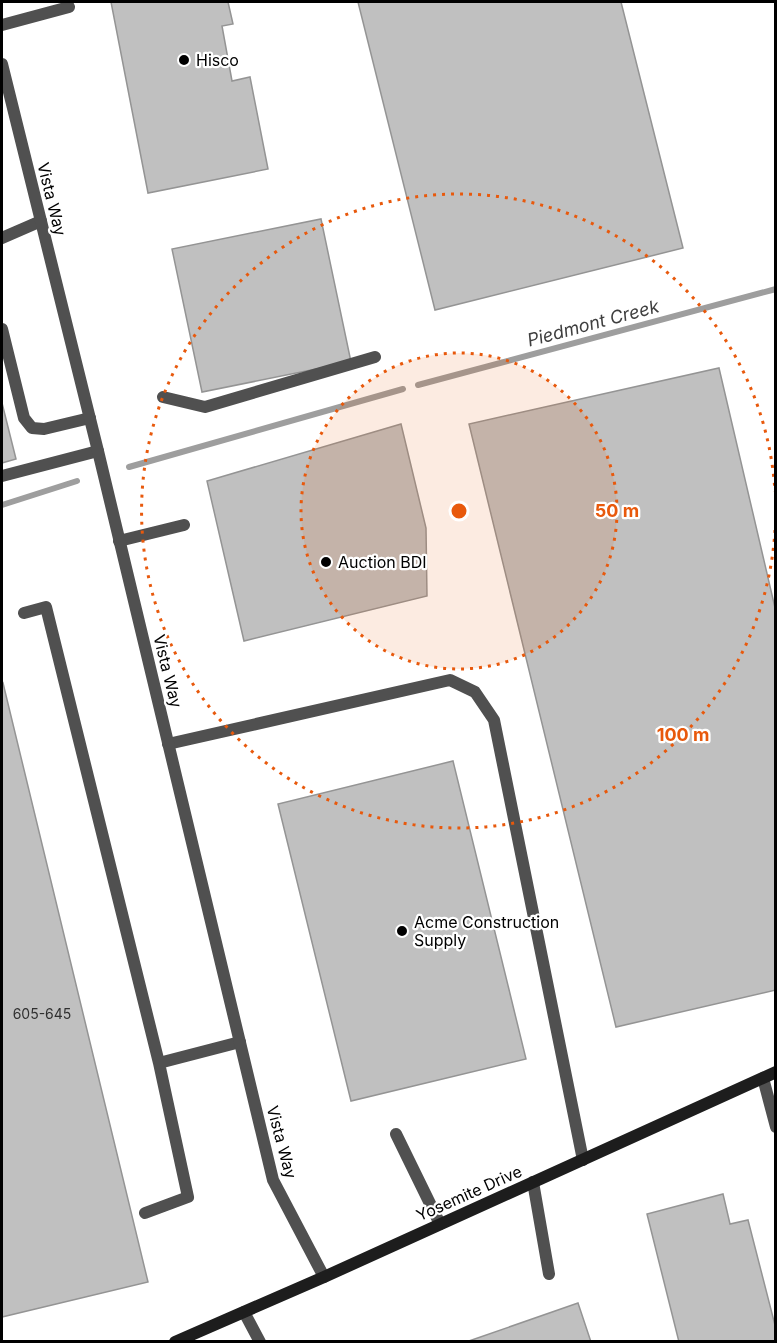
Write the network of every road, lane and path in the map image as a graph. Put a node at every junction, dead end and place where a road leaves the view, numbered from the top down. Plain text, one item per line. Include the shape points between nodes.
1 (69, 7) dead end
2 (2, 25) edge
3 (2, 64) edge
4 (41, 221) junction
5 (2, 238) edge
6 (2, 328) edge
7 (375, 357) dead end
8 (163, 398) dead end
9 (90, 418) junction
10 (98, 451) junction
11 (2, 476) edge
12 (184, 525) dead end
13 (119, 541) junction
14 (24, 613) dead end
15 (168, 744) junction
16 (240, 1042) junction
17 (159, 1063) junction
18 (776, 1072) edge
19 (763, 1078) junction
20 (776, 1127) edge
21 (396, 1134) dead end
22 (583, 1160) junction
23 (533, 1182) junction
24 (145, 1213) dead end
25 (440, 1224) junction
26 (549, 1274) dead end
27 (324, 1277) junction
28 (244, 1312) junction
29 (175, 1341) edge
30 (260, 1341) edge

1 - 2 street
3 - 4 street, Vista Way
4 - 5 street
4 - 9 street, Vista Way
6 - 9 street via 24,418 32,428 44,429
7 - 8 street via 205,407
9 - 10 street, Vista Way
10 - 11 street
10 - 13 street, Vista Way
12 - 13 street
13 - 15 street, Vista Way
14 - 17 street via 46,607
15 - 16 street, Vista Way
15 - 22 street via 450,680 475,692 494,720
16 - 17 street
16 - 27 street, Vista Way via 273,1180
17 - 24 street via 188,1197
18 - 19 main road, Yosemite Drive
19 - 20 street
19 - 22 main road, Yosemite Drive
21 - 25 street
22 - 23 main road, Yosemite Drive
23 - 25 main road, Yosemite Drive
23 - 26 street
25 - 27 main road, Yosemite Drive
27 - 28 main road, Yosemite Drive
28 - 29 main road, Yosemite Drive
28 - 30 street

